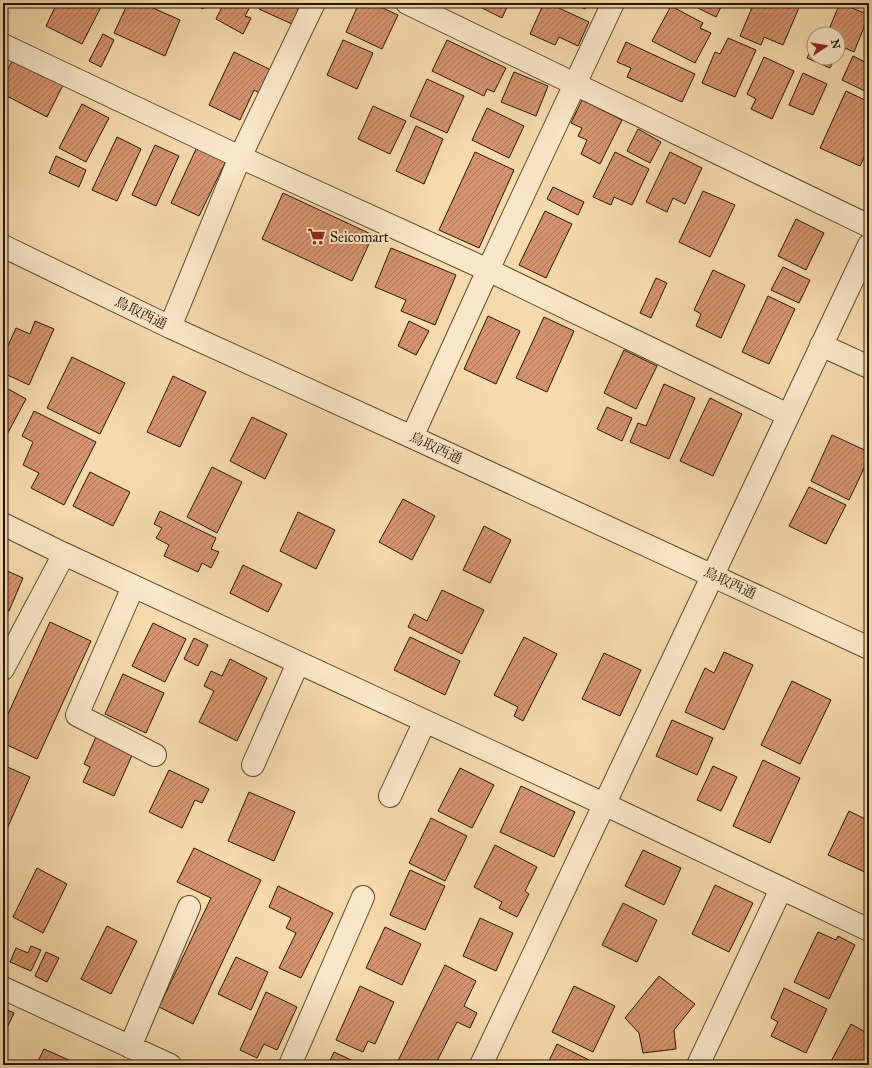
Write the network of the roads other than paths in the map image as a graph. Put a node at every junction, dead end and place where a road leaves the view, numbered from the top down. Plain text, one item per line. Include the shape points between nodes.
1 (314, 3) edge
2 (613, 3) edge
3 (419, 6) edge
4 (3, 45) edge
5 (575, 85) junction
6 (240, 157) junction
7 (869, 226) edge
8 (869, 245) edge
9 (3, 246) edge
10 (488, 270) junction
11 (170, 326) junction
12 (821, 345) junction
13 (869, 367) edge
14 (788, 415) junction
15 (412, 437) junction
16 (3, 524) edge
17 (64, 554) junction
18 (713, 576) junction
19 (134, 587) junction
20 (869, 648) edge
21 (298, 663) junction
22 (3, 669) edge
23 (424, 721) junction
24 (156, 755) dead end
25 (253, 765) dead end
26 (390, 796) dead end
27 (604, 804) junction
28 (781, 889) junction
29 (362, 897) dead end
30 (189, 906) dead end
31 (869, 930) edge
32 (3, 988) edge
33 (130, 1047) junction
34 (170, 1065) edge
35 (290, 1065) edge
36 (481, 1065) edge
37 (698, 1065) edge

1 - 6 street
2 - 5 street
3 - 5 street
4 - 6 street
5 - 7 street
5 - 10 street
6 - 10 street
6 - 11 street
8 - 12 street
9 - 11 street, 鳥取西通
10 - 14 street
10 - 15 street
11 - 15 street, 鳥取西通
12 - 13 street
12 - 14 street
14 - 18 street
15 - 18 street, 鳥取西通
16 - 17 street
17 - 19 street
17 - 22 street
18 - 20 street, 鳥取西通
18 - 27 street
19 - 21 street
19 - 24 street via 77,715
21 - 23 street
21 - 25 street
23 - 26 street
23 - 27 street
27 - 28 street
27 - 36 street
28 - 31 street
28 - 37 street
29 - 35 street
30 - 33 street
32 - 33 street
33 - 34 street

